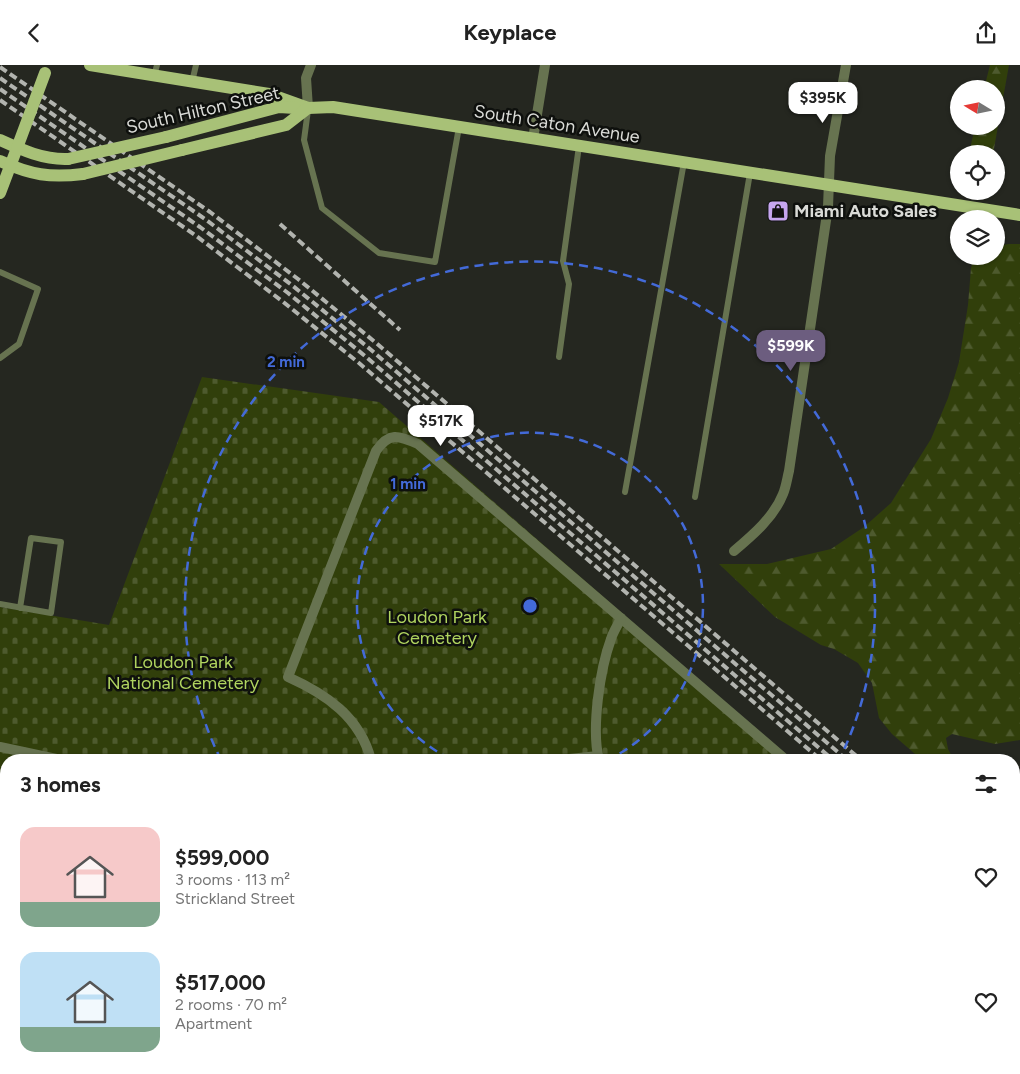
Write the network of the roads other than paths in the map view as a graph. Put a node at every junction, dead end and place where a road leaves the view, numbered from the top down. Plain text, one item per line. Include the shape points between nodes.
1 (90, 65) edge
2 (196, 65) edge
3 (311, 65) edge
4 (545, 65) edge
5 (846, 65) edge
6 (46, 69) edge
7 (156, 70) edge
8 (192, 82) junction
9 (308, 108) junction
10 (460, 127) junction
11 (533, 139) junction
12 (0, 140) edge
13 (579, 146) junction
14 (17, 148) junction
15 (684, 162) junction
16 (5, 163) edge
17 (750, 173) junction
18 (829, 185) junction
19 (0, 193) edge
20 (1020, 215) edge
21 (0, 272) edge
22 (559, 357) dead end
23 (0, 358) edge
24 (625, 492) dead end
25 (695, 497) dead end
26 (734, 551) dead end
27 (0, 605) edge
28 (20, 608) junction
29 (621, 618) junction
30 (0, 747) edge
31 (33, 754) edge
32 (369, 754) edge
33 (598, 754) edge
34 (779, 754) edge

1 - 7 main road, South Caton Avenue
2 - 8 lane
3 - 9 street via 306,78
4 - 11 street
5 - 18 street via 830,156
6 - 14 main road, bridge
7 - 8 main road, South Caton Avenue
8 - 9 main road, South Caton Avenue via 269,94
9 - 10 main road, South Caton Avenue via 333,107
9 - 10 lane via 304,140 322,208 379,253 435,263
9 - 14 main road, South Hilton Street, bridge via 278,107 68,159 50,158
9 - 16 main road, South Hilton Street, bridge via 286,125 83,174 41,175
10 - 11 main road, South Caton Avenue
11 - 13 main road, South Caton Avenue
12 - 14 main road, South Hilton Street
13 - 15 main road, South Caton Avenue
13 - 22 lane via 563,261 569,284
14 - 16 main road
15 - 17 main road, South Caton Avenue
15 - 24 lane
16 - 19 main road
17 - 18 main road, South Caton Avenue
17 - 25 lane
18 - 20 main road, South Caton Avenue
18 - 26 street via 784,493 765,521
21 - 23 lane via 38,289 19,344
27 - 28 lane
28 - 28 lane via 51,613 61,543 30,538
29 - 32 street via 418,443 398,436 390,437 376,451 288,677 337,705 361,734
29 - 33 street via 605,657 596,730
29 - 34 street
30 - 31 street

